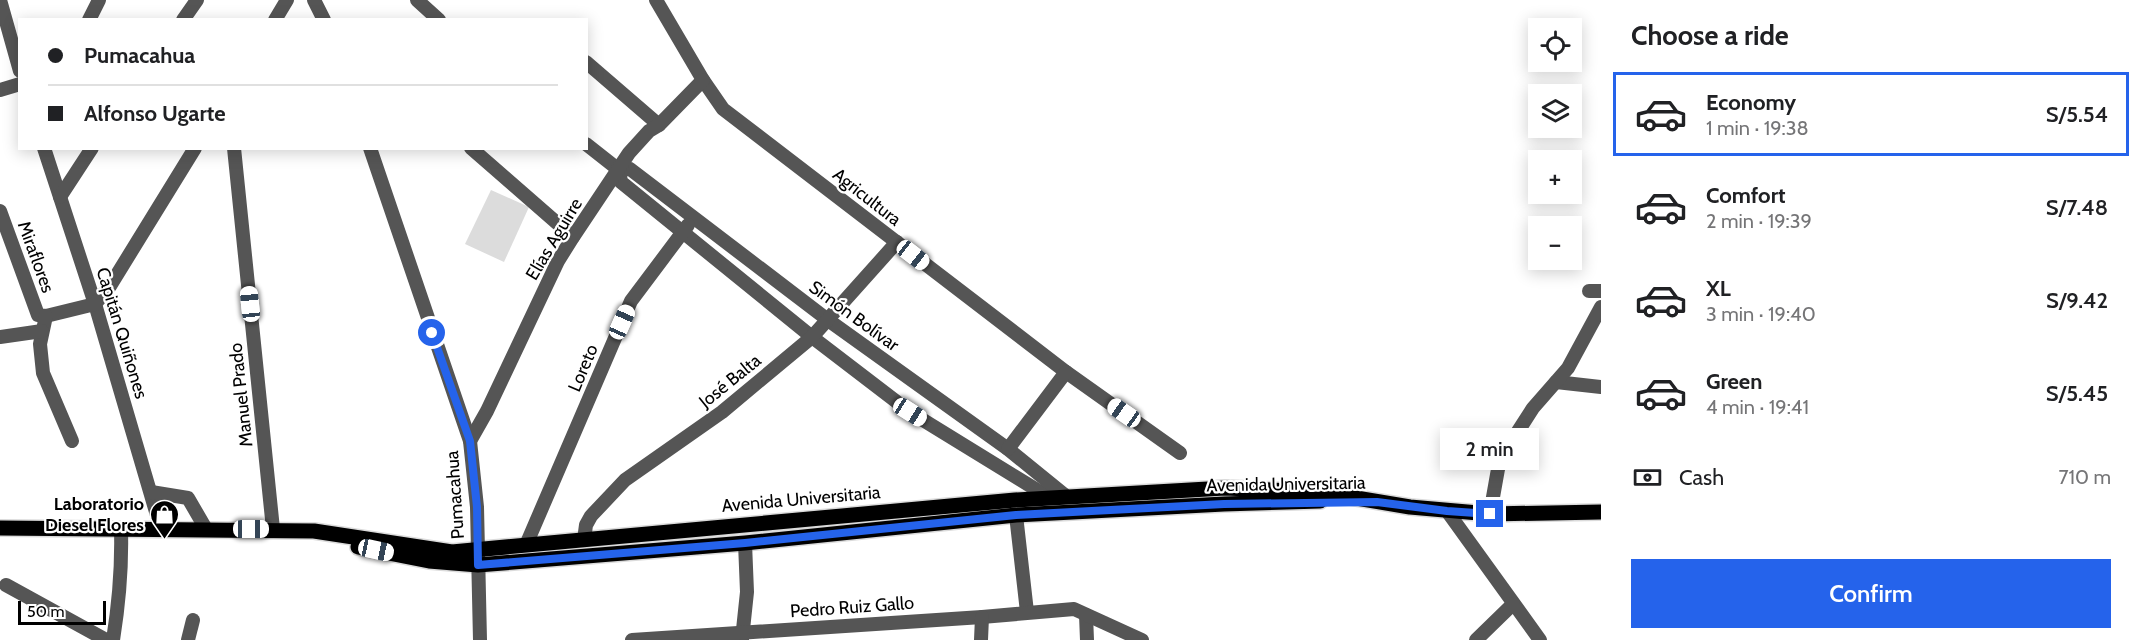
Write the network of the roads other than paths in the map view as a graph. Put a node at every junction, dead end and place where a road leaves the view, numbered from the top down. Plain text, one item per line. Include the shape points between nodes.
1 (0, 0) edge
2 (99, 0) edge
3 (196, 0) edge
4 (287, 0) edge
5 (314, 0) edge
6 (417, 0) edge
7 (656, 0) edge
8 (90, 18) edge
9 (184, 18) edge
10 (276, 18) edge
11 (323, 18) edge
12 (437, 18) edge
13 (18, 63) edge
14 (588, 64) edge
15 (703, 80) junction
16 (18, 85) edge
17 (0, 90) edge
18 (659, 125) junction
19 (588, 146) edge
20 (45, 150) edge
21 (91, 150) edge
22 (194, 150) edge
23 (234, 150) edge
24 (371, 150) edge
25 (473, 150) edge
26 (619, 170) junction
27 (60, 197) junction
28 (0, 212) edge
29 (695, 217) junction
30 (683, 231) junction
31 (573, 237) junction
32 (897, 242) junction
33 (95, 304) junction
34 (1601, 307) edge
35 (42, 315) junction
36 (828, 320) junction
37 (42, 331) junction
38 (0, 337) edge
39 (812, 337) junction
40 (1066, 372) junction
41 (1556, 382) junction
42 (1601, 387) edge
43 (72, 441) dead end
44 (470, 441) junction
45 (1008, 449) junction
46 (1180, 453) dead end
47 (151, 492) junction
48 (1067, 497) junction
49 (1050, 498) junction
50 (1377, 502) junction
51 (1447, 511) junction
52 (1601, 512) edge
53 (1490, 514) junction
54 (1016, 515) junction
55 (0, 528) edge
56 (161, 529) junction
57 (206, 529) junction
58 (273, 529) junction
59 (121, 530) junction
60 (584, 540) junction
61 (745, 543) junction
62 (526, 546) junction
63 (478, 557) junction
64 (6, 585) dead end
65 (1513, 604) junction
66 (1027, 612) junction
67 (1080, 612) junction
68 (982, 617) junction
69 (193, 620) dead end
70 (742, 636) edge
71 (106, 640) edge
72 (113, 640) edge
73 (188, 640) edge
74 (198, 640) edge
75 (480, 640) edge
76 (632, 640) edge
77 (981, 640) edge
78 (1087, 640) edge
79 (1142, 640) edge
80 (1476, 640) edge
81 (1540, 640) edge

1 - 13 street
2 - 8 street
3 - 9 street
4 - 10 street
5 - 11 street
6 - 12 street
7 - 15 street, Agricultura
14 - 18 street
15 - 18 street, Elías Aguirre
15 - 32 street, Agricultura via 723,109
16 - 17 street
18 - 26 street, Elías Aguirre via 629,153
19 - 26 street, Simón Bolívar
20 - 27 street, Capitán Quiñones
21 - 27 street
22 - 33 street
23 - 58 street, Manuel Prado
24 - 44 street, Pumacahua
25 - 31 street
26 - 29 street, Simón Bolívar via 630,169
26 - 30 street, Simón Bolívar via 621,182
26 - 31 street, Elías Aguirre
27 - 33 street, Capitán Quiñones
28 - 35 street, Miraflores
29 - 30 street, Loreto
29 - 36 street, Simón Bolívar
30 - 39 street, Simón Bolívar
30 - 62 street, Loreto via 631,302
31 - 44 street, Elías Aguirre
32 - 36 street, José Balta
32 - 40 street, Agricultura
33 - 35 street
33 - 47 street, Capitán Quiñones
34 - 41 street via 1568,368
35 - 37 street
36 - 39 street, José Balta
36 - 45 street, Simón Bolívar
37 - 38 street
37 - 43 street via 43,373
39 - 49 street, Simón Bolívar via 910,412
39 - 60 street, José Balta via 722,412 624,480 591,516
40 - 45 street
40 - 46 street, Agricultura
41 - 42 street
41 - 53 street via 1533,408 1504,453
44 - 63 street, Pumacahua
45 - 48 street, Simón Bolívar
47 - 56 street, Capitán Quiñones
47 - 57 street via 188,498
48 - 49 main road, Avenida Universitaria
48 - 50 main road, Avenida Universitaria via 1225,488 1320,492
49 - 60 main road, Avenida Universitaria
50 - 51 main road
50 - 54 main road, Avenida Universitaria via 1224,504
51 - 53 main road
51 - 65 street
52 - 53 main road
54 - 61 main road, Avenida Universitaria
54 - 66 street
55 - 59 main road, Avenida Universitaria
56 - 57 main road, Avenida Universitaria
56 - 59 main road, Avenida Universitaria
57 - 58 main road, Avenida Universitaria
58 - 63 main road, Avenida Universitaria via 335,534
59 - 72 street via 122,569
60 - 62 main road, Avenida Universitaria
61 - 63 main road, Avenida Universitaria
61 - 70 street via 747,592
62 - 63 main road, Avenida Universitaria
63 - 75 street, Pumacahua
64 - 71 street
65 - 80 street
65 - 81 street
66 - 67 street, Pedro Ruiz Gallo
66 - 68 street, Pedro Ruiz Gallo
67 - 78 street
67 - 79 street
68 - 70 street, Pedro Ruiz Gallo
68 - 77 street
69 - 73 street
70 - 76 street, Pedro Ruiz Gallo
73 - 74 street

